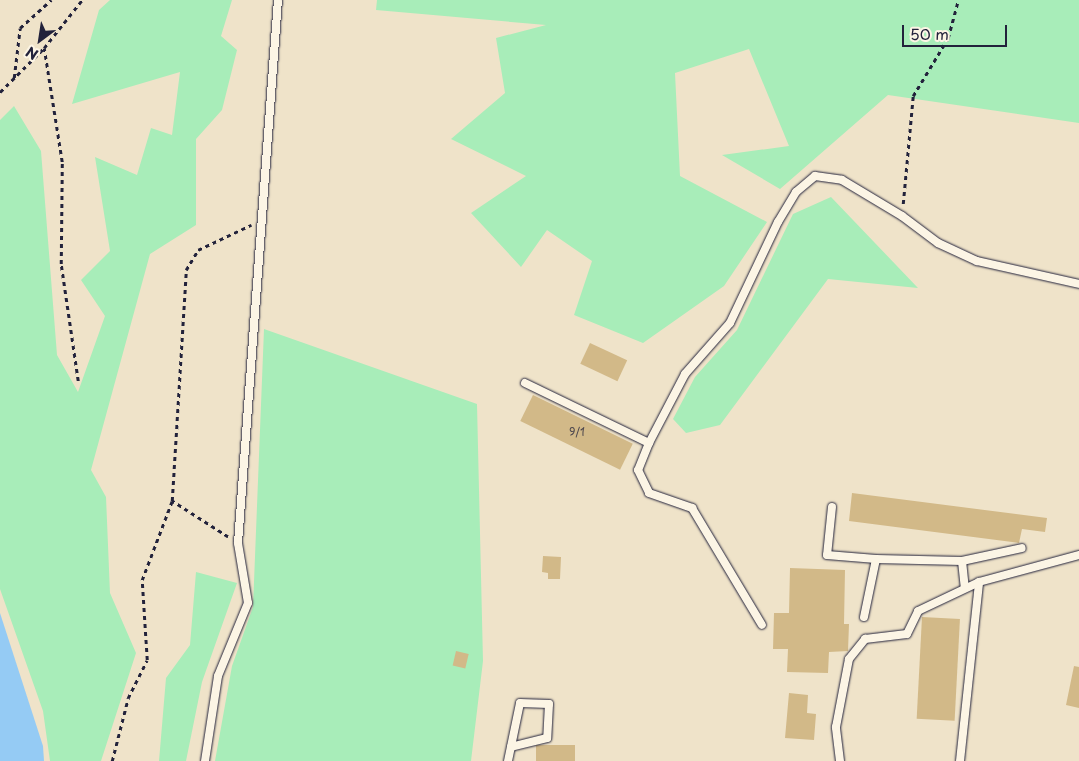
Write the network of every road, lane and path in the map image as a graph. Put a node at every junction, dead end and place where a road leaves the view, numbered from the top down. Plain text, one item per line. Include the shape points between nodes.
1 (51, 0) edge
2 (82, 0) edge
3 (278, 0) edge
4 (958, 0) edge
5 (44, 48) junction
6 (14, 78) junction
7 (0, 92) edge
8 (902, 216) junction
9 (259, 222) junction
10 (1079, 284) edge
11 (78, 382) dead end
12 (525, 383) dead end
13 (649, 443) junction
14 (172, 501) junction
15 (832, 507) dead end
16 (238, 543) junction
17 (1022, 548) dead end
18 (1079, 555) edge
19 (876, 559) junction
20 (962, 561) junction
21 (979, 582) junction
22 (965, 588) junction
23 (864, 617) dead end
24 (762, 625) dead end
25 (511, 747) junction
26 (112, 761) edge
27 (205, 761) edge
28 (508, 761) edge
29 (840, 761) edge
30 (960, 761) edge

1 - 6 path via 20,28
2 - 5 path
3 - 9 lane
4 - 8 path via 948,38 913,96
5 - 6 path
5 - 11 path via 62,162 60,264
6 - 7 path
8 - 10 lane via 938,243 977,261
8 - 13 lane via 842,180 815,176 796,192 778,222 730,323 685,374
9 - 14 path via 198,250 186,270
9 - 16 lane
12 - 13 lane
13 - 24 lane via 638,470 649,493 692,508
14 - 16 path
14 - 26 path via 142,580 147,660 128,698
15 - 19 lane via 826,555
16 - 27 lane via 248,603 218,676
17 - 20 lane
18 - 21 lane
19 - 20 lane
19 - 23 lane
20 - 22 lane
21 - 22 lane
21 - 30 lane
22 - 29 lane via 918,611 907,634 865,639 849,659 836,727
25 - 25 lane via 520,703 549,704 547,738
25 - 28 lane

